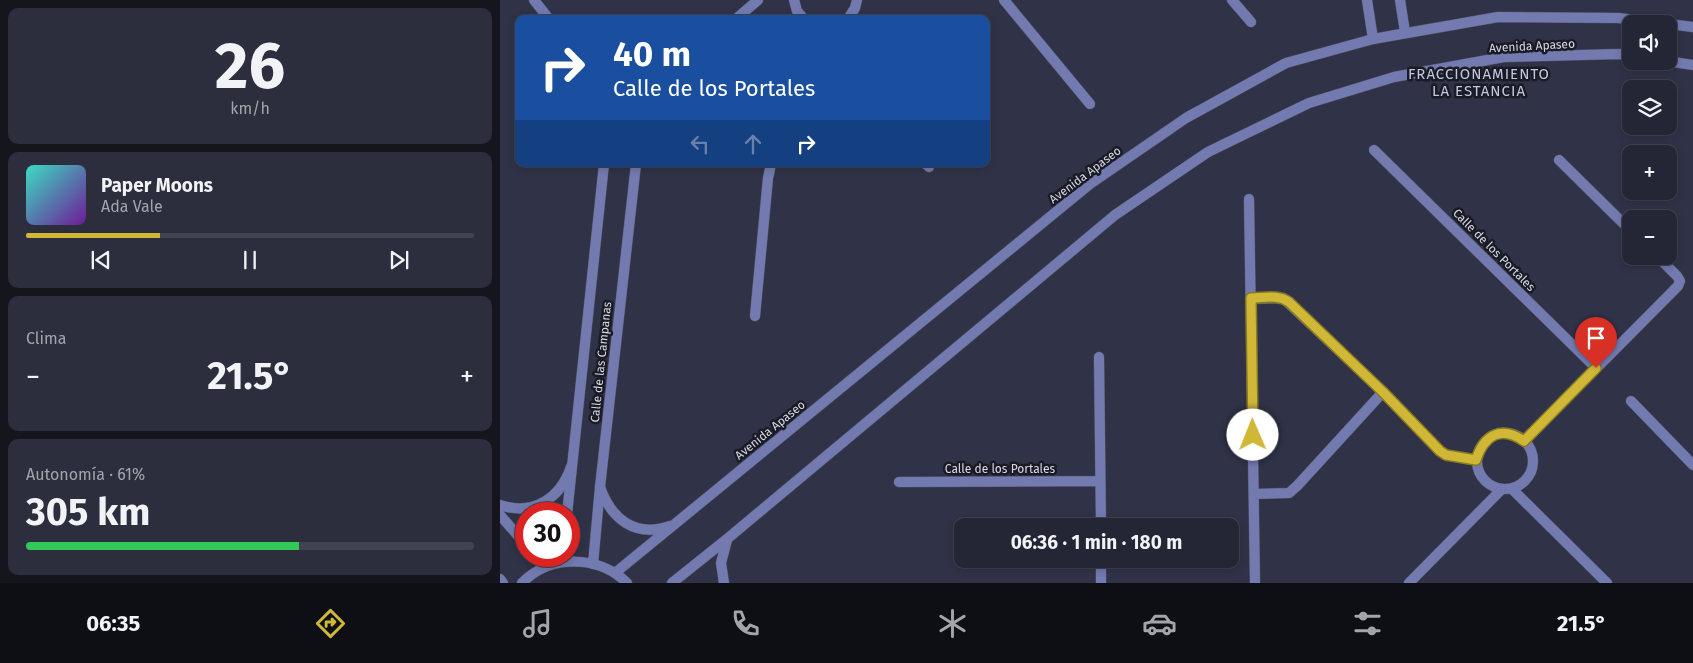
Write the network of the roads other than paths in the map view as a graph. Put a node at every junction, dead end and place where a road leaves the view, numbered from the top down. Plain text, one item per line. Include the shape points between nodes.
1 (534, 0) edge
2 (758, 0) edge
3 (794, 0) edge
4 (857, 0) edge
5 (1004, 0) edge
6 (1232, 0) edge
7 (1367, 0) edge
8 (1400, 0) edge
9 (546, 15) edge
10 (741, 15) edge
11 (800, 15) edge
12 (851, 15) edge
13 (1622, 18) edge
14 (1251, 22) dead end
15 (1677, 25) edge
16 (1693, 27) edge
17 (1405, 32) junction
18 (1373, 39) junction
19 (1622, 55) edge
20 (1677, 63) edge
21 (1693, 65) edge
22 (1090, 104) dead end
23 (1374, 150) dead end
24 (1559, 160) dead end
25 (604, 167) edge
26 (636, 167) edge
27 (771, 167) edge
28 (1250, 199) dead end
29 (1622, 222) edge
30 (1666, 265) edge
31 (1251, 298) junction
32 (755, 316) dead end
33 (1099, 357) dead end
34 (1596, 368) junction
35 (1383, 392) junction
36 (1631, 402) dead end
37 (1524, 441) junction
38 (1476, 460) junction
39 (1693, 465) edge
40 (571, 467) junction
41 (1100, 481) junction
42 (900, 482) dead end
43 (600, 487) junction
44 (1512, 489) junction
45 (1501, 490) junction
46 (1254, 494) junction
47 (568, 502) edge
48 (500, 505) edge
49 (500, 516) edge
50 (1101, 518) edge
51 (674, 525) junction
52 (515, 533) edge
53 (727, 540) junction
54 (580, 561) edge
55 (593, 564) junction
56 (545, 567) edge
57 (1101, 568) edge
58 (615, 573) junction
59 (500, 580) edge
60 (503, 583) edge
61 (522, 583) edge
62 (628, 583) edge
63 (672, 583) edge
64 (724, 583) edge
65 (1102, 583) edge
66 (1255, 583) edge
67 (1409, 583) edge
68 (1607, 583) edge

1 - 9 street
2 - 10 street
3 - 11 street
4 - 12 street
5 - 22 street
6 - 14 street
7 - 18 street
8 - 17 street
13 - 17 street, Avenida Apaseo via 1498,16
15 - 16 street, Avenida Apaseo
17 - 18 street, Avenida Apaseo
18 - 51 street, Avenida Apaseo via 1286,64 1186,118 1090,184
19 - 53 street, Avenida Apaseo via 1504,57 1394,77 1310,103 1208,152 1115,215
20 - 21 street
23 - 34 street, Calle de los Portales
24 - 29 street
25 - 40 street, Calle de las Campanas
26 - 43 street, Calle de las Campanas
27 - 32 street
28 - 31 street
30 - 34 street via 1680,280 1678,286
31 - 35 street via 1283,298
31 - 46 street
33 - 41 street
34 - 37 street
35 - 38 street via 1440,451
35 - 46 street via 1298,486 1289,493
36 - 39 street
37 - 38 street via 1516,435 1496,434 1481,446
37 - 44 street via 1534,462 1531,474 1523,484
38 - 45 street via 1482,478
40 - 47 street, Calle de las Campanas
40 - 48 street via 561,488 544,502 523,508
41 - 42 street, Calle de los Portales
41 - 50 street
43 - 51 street via 610,509 628,525 651,530
43 - 55 street, Calle de las Campanas
44 - 45 street
44 - 68 street
45 - 67 street
46 - 66 street
49 - 52 street
51 - 58 street, Avenida Apaseo
53 - 63 street, Avenida Apaseo
53 - 64 street via 721,563
54 - 55 street
55 - 58 street
56 - 61 street
57 - 65 street
58 - 62 street
59 - 60 street

